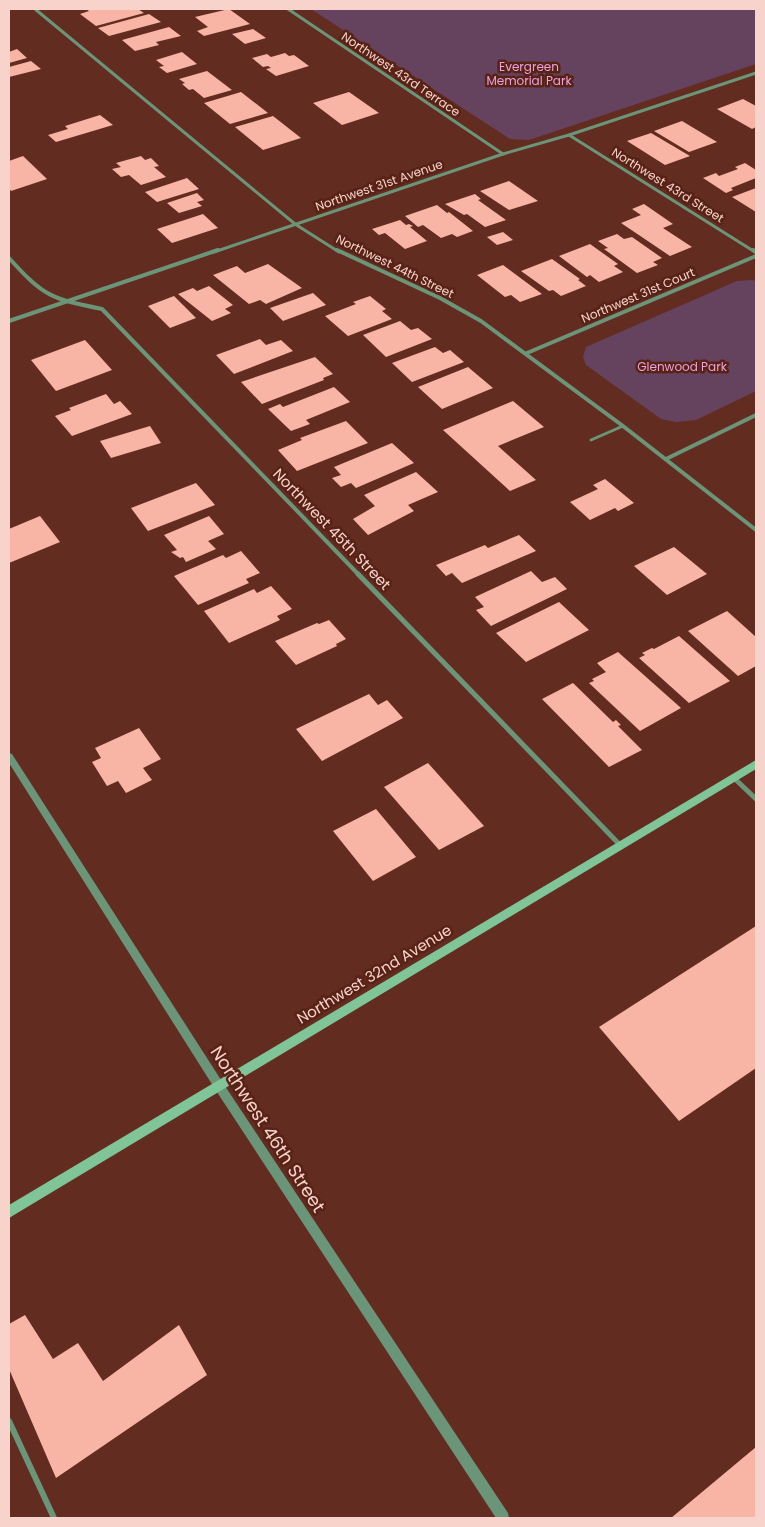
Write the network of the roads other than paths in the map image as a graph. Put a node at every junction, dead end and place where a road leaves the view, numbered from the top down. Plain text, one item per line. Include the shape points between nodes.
1 (34, 9) edge
2 (288, 9) edge
3 (756, 73) edge
4 (569, 135) junction
5 (503, 154) junction
6 (295, 224) junction
7 (756, 254) edge
8 (9, 258) edge
9 (67, 301) junction
10 (9, 321) edge
11 (527, 353) junction
12 (756, 415) edge
13 (623, 426) junction
14 (591, 440) dead end
15 (666, 459) junction
16 (756, 530) edge
17 (9, 756) edge
18 (756, 764) edge
19 (734, 778) junction
20 (756, 799) edge
21 (621, 846) junction
22 (219, 1086) junction
23 (9, 1212) edge
24 (9, 1421) edge
25 (54, 1518) edge
26 (503, 1518) edge

1 - 6 street, Northwest 44th Street
2 - 5 street, Northwest 43rd Terrace
3 - 4 street, Northwest 31st Avenue
4 - 5 street, Northwest 31st Avenue
4 - 7 street, Northwest 43rd Street
5 - 6 street, Northwest 31st Avenue
6 - 9 street, Northwest 31st Avenue
6 - 11 street, Northwest 44th Street via 340,252 440,298
7 - 11 street, Northwest 31st Court
8 - 9 street, Northwest 45th Street via 33,285 46,294
9 - 10 street, Northwest 31st Avenue
9 - 21 street, Northwest 45th Street via 102,308
11 - 13 street, Northwest 44th Street
12 - 15 street
13 - 14 lane
13 - 15 street, Northwest 44th Street
15 - 16 street, Northwest 44th Street
17 - 22 street, Northwest 46th Street
18 - 19 main road, Northwest 32nd Avenue
19 - 20 street
19 - 21 main road, Northwest 32nd Avenue
21 - 22 main road, Northwest 32nd Avenue
22 - 23 main road, Northwest 32nd Avenue
22 - 26 street, Northwest 46th Street
24 - 25 street

